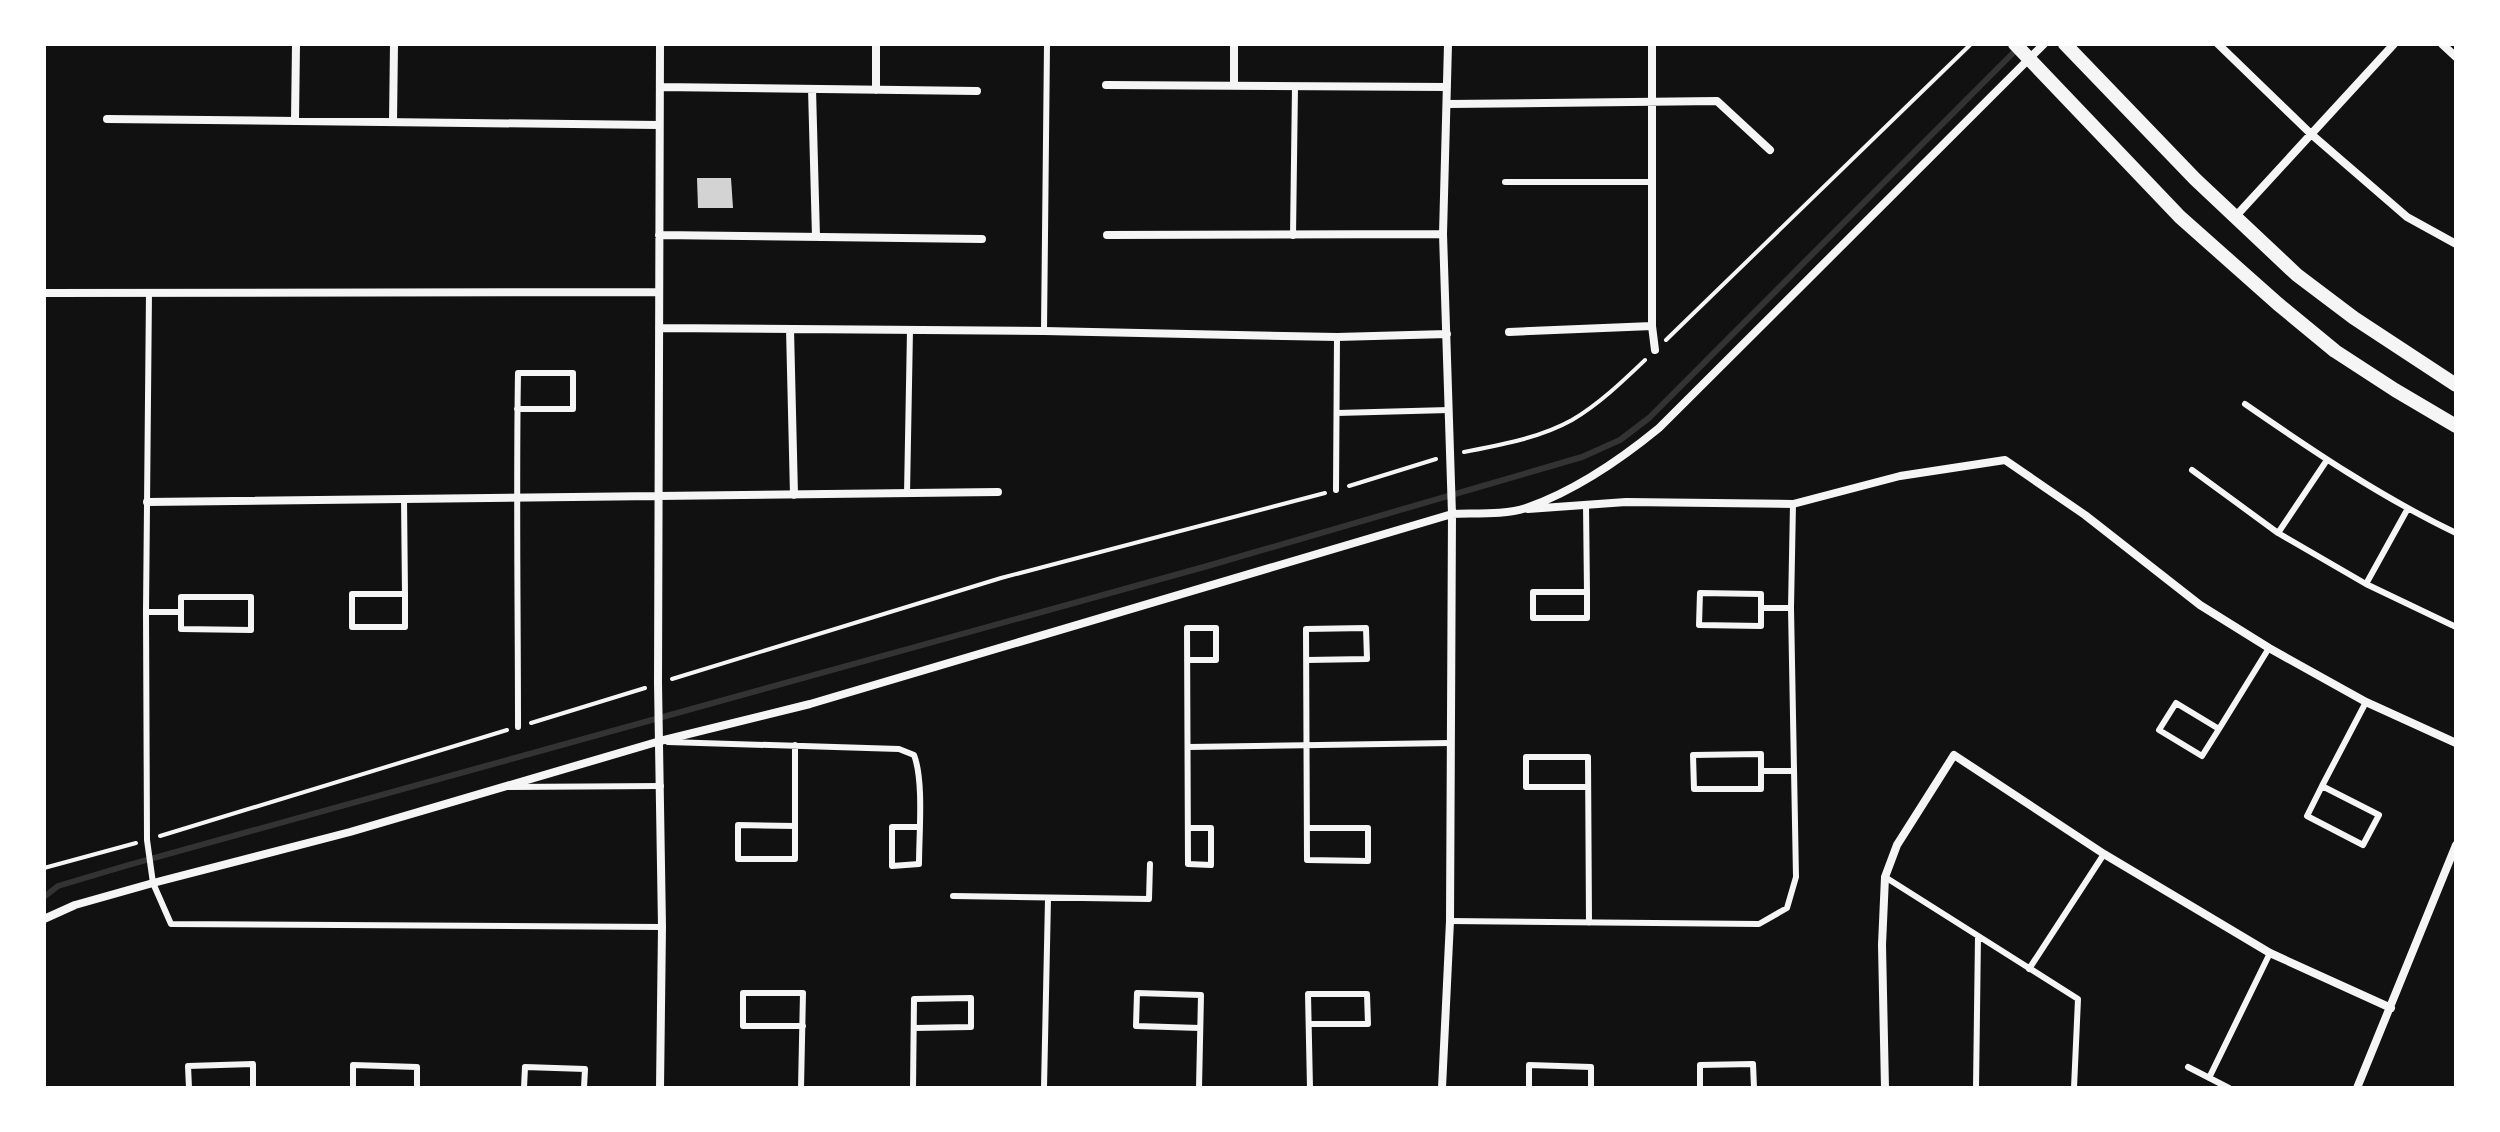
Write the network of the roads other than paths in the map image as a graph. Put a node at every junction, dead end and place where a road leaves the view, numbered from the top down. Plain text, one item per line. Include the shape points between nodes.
1 (296, 44) edge
2 (394, 44) edge
3 (660, 44) edge
4 (876, 44) edge
5 (1047, 44) edge
6 (1234, 44) edge
7 (1448, 44) edge
8 (1652, 44) edge
9 (2015, 44) edge
10 (2044, 44) edge
11 (2065, 44) edge
12 (2218, 44) edge
13 (2394, 44) edge
14 (2442, 44) edge
15 (2456, 57) edge
16 (1106, 85) dead end
17 (1234, 86) junction
18 (1295, 86) junction
19 (660, 87) junction
20 (1447, 87) junction
21 (812, 89) junction
22 (876, 90) junction
23 (977, 91) dead end
24 (1652, 103) junction
25 (1448, 104) junction
26 (107, 119) dead end
27 (295, 121) junction
28 (393, 122) junction
29 (659, 125) junction
30 (2311, 134) junction
31 (1770, 150) dead end
32 (1505, 182) dead end
33 (1652, 182) junction
34 (2235, 217) junction
35 (1443, 234) junction
36 (659, 235) junction
37 (1107, 235) dead end
38 (1293, 236) junction
39 (816, 237) junction
40 (982, 239) dead end
41 (2456, 244) edge
42 (149, 292) junction
43 (659, 292) junction
44 (44, 293) edge
45 (1652, 326) junction
46 (659, 328) junction
47 (790, 329) junction
48 (910, 330) junction
49 (1044, 331) junction
50 (1509, 332) dead end
51 (1447, 334) junction
52 (1337, 337) junction
53 (1655, 350) road end
54 (2456, 385) edge
55 (2245, 404) dead end
56 (517, 409) junction
57 (1449, 410) junction
58 (1337, 413) junction
59 (2456, 426) edge
60 (2327, 460) junction
61 (2192, 470) dead end
62 (1336, 490) road end
63 (998, 492) dead end
64 (907, 494) junction
65 (794, 495) junction
66 (659, 496) junction
67 (517, 497) junction
68 (404, 498) junction
69 (147, 502) junction
70 (1793, 504) junction
71 (1586, 505) junction
72 (1524, 509) junction
73 (2407, 510) junction
74 (1452, 514) junction
75 (2278, 533) junction
76 (2456, 533) edge
77 (2366, 584) junction
78 (1587, 592) junction
79 (405, 594) junction
80 (1761, 608) junction
81 (1791, 608) junction
82 (146, 612) junction
83 (181, 612) junction
84 (2456, 627) edge
85 (2269, 648) junction
86 (1187, 660) junction
87 (1307, 660) junction
88 (2366, 702) junction
89 (518, 727) road end
90 (2219, 729) junction
91 (660, 741) junction
92 (1450, 743) junction
93 (2456, 743) edge
94 (795, 745) junction
95 (1308, 745) junction
96 (1188, 747) junction
97 (1761, 771) junction
98 (1794, 771) junction
99 (661, 786) junction
100 (2322, 786) junction
101 (505, 787) junction
102 (1588, 787) junction
103 (795, 826) junction
104 (919, 827) junction
105 (1188, 828) junction
106 (1307, 828) junction
107 (2456, 845) edge
108 (2104, 854) junction
109 (1150, 864) dead end
110 (1885, 877) junction
111 (153, 878) junction
112 (953, 896) dead end
113 (1048, 899) junction
114 (44, 919) edge
115 (1450, 921) junction
116 (1589, 923) junction
117 (662, 927) junction
118 (1978, 936) junction
119 (2270, 953) junction
120 (2029, 969) junction
121 (2391, 1008) junction
122 (1309, 1024) junction
123 (803, 1026) junction
124 (914, 1028) junction
125 (1200, 1028) junction
126 (2188, 1067) dead end
127 (2209, 1078) junction
128 (189, 1088) edge
129 (253, 1088) edge
130 (353, 1088) edge
131 (417, 1088) edge
132 (524, 1088) edge
133 (584, 1088) edge
134 (660, 1088) edge
135 (801, 1088) edge
136 (913, 1088) edge
137 (1044, 1088) edge
138 (1199, 1088) edge
139 (1310, 1088) edge
140 (1442, 1088) edge
141 (1529, 1088) edge
142 (1591, 1088) edge
143 (1700, 1088) edge
144 (1754, 1088) edge
145 (1885, 1088) edge
146 (1976, 1088) edge
147 (2074, 1088) edge
148 (2229, 1088) edge
149 (2357, 1088) edge

1 - 27 street
2 - 28 street
3 - 19 street
4 - 22 street
5 - 49 lane
6 - 17 street
7 - 20 street
8 - 24 street
9 - 59 street via 2180,217 2278,304 2335,351
10 - 72 street via 1659,428 1578,484
11 - 34 street
12 - 30 street
13 - 30 street
14 - 15 street
16 - 17 street
17 - 18 street
18 - 20 street
18 - 38 lane
19 - 21 street
19 - 29 street
20 - 25 street
21 - 22 street
21 - 39 street
22 - 23 street
24 - 25 street
24 - 31 street via 1717,101
24 - 33 street
25 - 35 street
26 - 27 street
27 - 28 street
28 - 29 street
29 - 36 street
30 - 34 street
30 - 41 street via 2407,217
32 - 33 lane
33 - 45 street
34 - 54 street via 2343,310
35 - 38 street
35 - 51 street
36 - 39 street
36 - 43 street
37 - 38 street
39 - 40 street
42 - 43 street
42 - 44 street
42 - 69 lane
43 - 46 street
45 - 50 street
45 - 53 street
46 - 47 street
46 - 66 street
47 - 48 street
47 - 65 street
48 - 49 street
48 - 64 lane
49 - 52 street
51 - 52 street
51 - 57 street
52 - 58 lane
55 - 60 lane
56 - 56 lane via 573,409 573,373 518,373
56 - 67 lane
57 - 58 lane
57 - 74 street
58 - 62 lane
60 - 73 lane
60 - 75 lane
61 - 75 lane
63 - 64 street
64 - 65 street
65 - 66 street
66 - 67 street
66 - 91 street
67 - 68 street
67 - 89 lane
68 - 69 street
68 - 79 lane
69 - 82 lane
70 - 71 street
70 - 81 lane
70 - 85 street via 1900,476 2005,460 2200,605
71 - 72 street
71 - 78 lane
72 - 74 street
73 - 76 lane
73 - 77 lane
74 - 91 street via 810,704
74 - 92 street
75 - 77 lane
77 - 84 lane
78 - 78 lane via 1533,592 1533,618 1587,618
79 - 79 lane via 352,594 352,627 405,627
80 - 80 lane via 1761,594 1700,593 1699,625 1761,626
80 - 81 lane
81 - 98 lane
82 - 83 lane
82 - 111 lane via 147,840
83 - 83 lane via 181,629 251,630 251,597 181,597
85 - 88 street
85 - 90 lane
86 - 86 lane via 1216,660 1216,628 1187,628
86 - 96 lane
87 - 87 lane via 1367,659 1366,628 1306,629
87 - 95 lane
88 - 93 street
88 - 100 lane
90 - 90 lane via 2176,703 2159,730 2202,756
91 - 94 lane
91 - 99 street
91 - 101 street
92 - 95 lane
92 - 115 street
94 - 103 lane
94 - 104 lane via 899,749 914,755
95 - 96 lane
95 - 106 lane
96 - 105 lane
97 - 97 lane via 1761,789 1694,789 1693,755 1761,754
97 - 98 lane
98 - 116 lane via 1796,877 1787,908 1759,924
99 - 101 lane
99 - 117 street
100 - 100 lane via 2379,815 2363,845 2307,816
101 - 111 street via 350,832
102 - 102 lane via 1588,757 1526,757 1526,787
102 - 116 lane
103 - 103 lane via 738,825 738,859 795,859
104 - 104 lane via 919,864 892,866 892,827
105 - 105 lane via 1188,864 1211,865 1211,828
106 - 106 lane via 1368,828 1368,861 1307,860
107 - 121 street
108 - 110 street via 1954,755 1897,845
108 - 119 street
108 - 120 lane
109 - 113 lane via 1149,899
110 - 118 lane
110 - 145 street
111 - 114 street
111 - 117 lane via 171,924
112 - 113 lane
113 - 137 lane
115 - 116 lane
115 - 140 street
117 - 134 street
118 - 120 lane
118 - 146 lane
119 - 121 street
119 - 127 lane
120 - 147 lane via 2078,999
121 - 149 street
122 - 122 lane via 1308,994 1367,994 1368,1024
122 - 139 lane
123 - 123 lane via 803,993 743,993 743,1026
123 - 135 lane
124 - 124 lane via 914,999 971,998 971,1027
124 - 136 lane
125 - 125 lane via 1201,995 1137,993 1136,1026
125 - 138 lane
126 - 127 lane
127 - 148 lane
128 - 129 lane via 188,1066 253,1064
130 - 131 lane via 353,1065 417,1067
132 - 133 lane via 525,1067 585,1069
141 - 142 lane via 1529,1065 1591,1067
143 - 144 lane via 1700,1065 1753,1064

